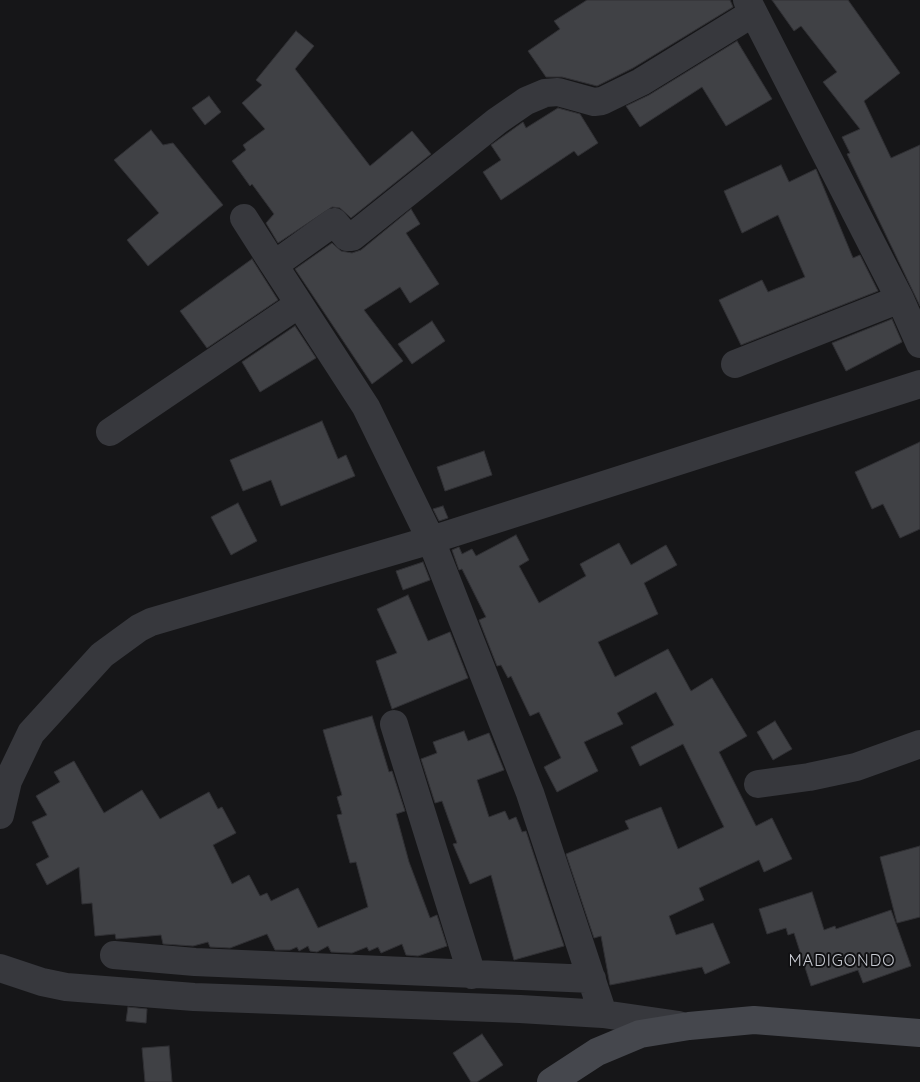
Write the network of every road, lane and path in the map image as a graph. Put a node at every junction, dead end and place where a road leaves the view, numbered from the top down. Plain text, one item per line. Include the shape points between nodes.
1 (750, 6) edge
2 (244, 218) dead end
3 (274, 265) junction
4 (900, 299) junction
5 (300, 304) junction
6 (920, 344) edge
7 (735, 364) dead end
8 (920, 384) edge
9 (110, 432) dead end
10 (431, 540) junction
11 (394, 724) dead end
12 (920, 744) edge
13 (758, 784) dead end
14 (0, 815) edge
15 (114, 955) dead end
16 (0, 968) edge
17 (472, 975) junction
18 (592, 978) junction
19 (603, 1014) junction
20 (689, 1026) junction
21 (920, 1033) edge
22 (551, 1082) edge

1 - 3 street via 641,82 602,101 594,102 558,92 532,98 497,121 352,237 347,237 334,222
1 - 4 street
2 - 3 street
3 - 5 street
4 - 6 street
4 - 7 street
5 - 9 street
5 - 10 street via 366,407
8 - 10 street
10 - 14 street via 139,628 102,655 31,733 8,781
10 - 18 street via 530,793
11 - 17 street
12 - 13 street via 856,767
15 - 17 street
16 - 19 street via 66,987 194,997
17 - 18 street
18 - 19 street
19 - 20 street
20 - 21 main road via 754,1020
20 - 22 main road via 640,1034 596,1052

